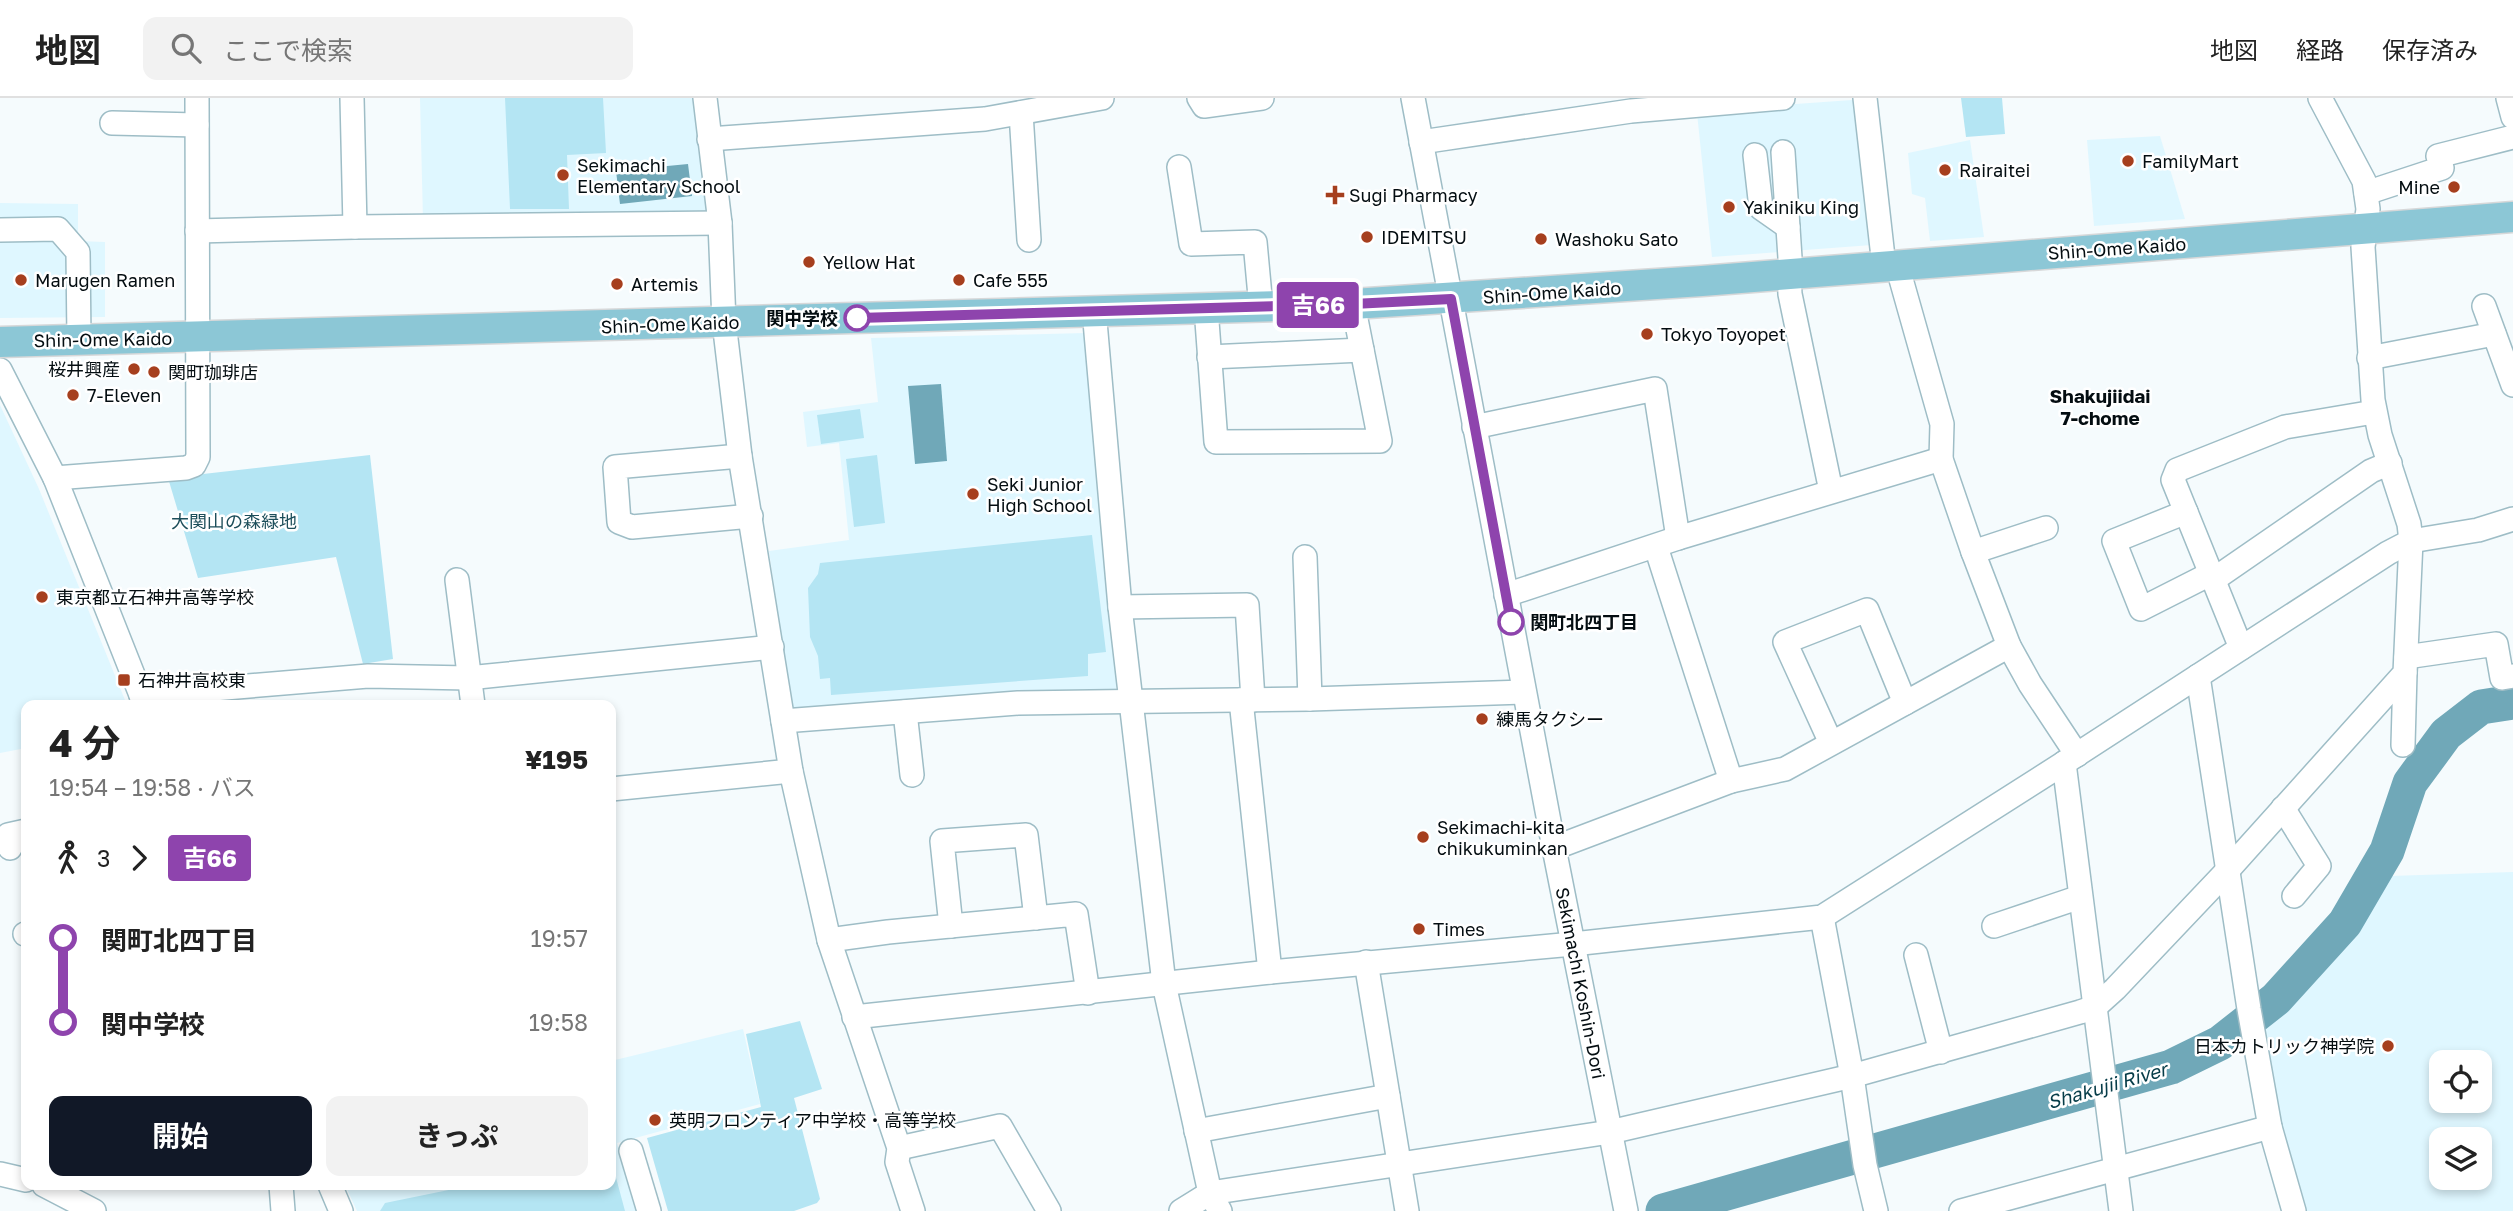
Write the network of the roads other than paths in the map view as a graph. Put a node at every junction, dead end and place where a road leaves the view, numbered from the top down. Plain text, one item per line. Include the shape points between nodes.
1 (197, 98) edge
2 (352, 98) edge
3 (705, 98) edge
4 (1102, 98) edge
5 (1199, 98) edge
6 (1262, 98) edge
7 (1413, 98) edge
8 (1783, 98) edge
9 (1865, 98) edge
10 (2320, 98) edge
11 (2508, 98) edge
12 (1723, 100) edge
13 (1077, 101) edge
14 (1629, 105) edge
15 (984, 108) edge
16 (1021, 113) junction
17 (2513, 117) edge
18 (112, 123) dead end
19 (197, 125) junction
20 (2513, 137) edge
21 (709, 139) junction
22 (1421, 142) junction
23 (1783, 152) dead end
24 (1755, 155) dead end
25 (1180, 167) dead end
26 (2366, 193) junction
27 (2513, 217) edge
28 (720, 223) junction
29 (1788, 226) junction
30 (355, 227) junction
31 (2366, 228) junction
32 (0, 230) edge
33 (197, 231) junction
34 (1029, 240) dead end
35 (1890, 265) junction
36 (1790, 273) junction
37 (1451, 299) junction
38 (1353, 304) junction
39 (2484, 306) dead end
40 (1261, 307) junction
41 (1206, 308) junction
42 (1094, 310) junction
43 (724, 322) junction
44 (2494, 334) junction
45 (197, 337) junction
46 (79, 340) junction
47 (0, 342) edge
48 (1362, 350) junction
49 (1209, 357) junction
50 (2369, 358) junction
51 (0, 370) edge
52 (2513, 385) edge
53 (2374, 412) junction
54 (1474, 427) junction
55 (740, 456) junction
56 (1941, 459) junction
57 (2389, 463) junction
58 (55, 478) junction
59 (1831, 491) junction
60 (2186, 512) junction
61 (751, 516) junction
62 (2513, 519) edge
63 (2046, 528) dead end
64 (1678, 538) junction
65 (2411, 541) junction
66 (1656, 547) junction
67 (1973, 552) junction
68 (1305, 557) dead end
69 (2212, 577) junction
70 (458, 580) dead end
71 (1506, 596) junction
72 (1121, 607) junction
73 (772, 646) junction
74 (2009, 646) junction
75 (2241, 649) junction
76 (2406, 665) junction
77 (2198, 676) junction
78 (2508, 677) edge
79 (468, 678) junction
80 (1524, 692) junction
81 (1310, 699) junction
82 (143, 700) edge
83 (472, 700) edge
84 (1247, 700) junction
85 (1131, 702) junction
86 (1905, 703) junction
87 (905, 712) junction
88 (783, 720) junction
89 (1831, 743) junction
90 (2403, 745) dead end
91 (2071, 759) junction
92 (791, 771) junction
93 (912, 775) dead end
94 (1731, 781) junction
95 (616, 788) edge
96 (2283, 808) junction
97 (21, 832) edge
98 (10, 848) dead end
99 (1554, 848) junction
100 (2227, 871) junction
101 (2294, 896) dead end
102 (2080, 897) junction
103 (1822, 917) junction
104 (1036, 918) junction
105 (951, 926) junction
106 (1994, 926) dead end
107 (829, 940) junction
108 (1573, 944) junction
109 (1916, 955) dead end
110 (1366, 962) junction
111 (1270, 972) junction
112 (1164, 985) junction
113 (1088, 993) junction
114 (2095, 1007) junction
115 (854, 1017) junction
116 (1941, 1052) junction
117 (1852, 1076) junction
118 (1388, 1096) junction
119 (2270, 1127) junction
120 (1196, 1130) junction
121 (1610, 1132) junction
122 (899, 1148) junction
123 (631, 1151) dead end
124 (1400, 1165) junction
125 (2116, 1170) junction
126 (0, 1174) edge
127 (21, 1179) edge
128 (54, 1190) edge
129 (281, 1190) edge
130 (332, 1190) edge
131 (1215, 1202) edge
132 (1999, 1206) edge
133 (1625, 1210) edge
134 (94, 1211) edge
135 (283, 1211) edge
136 (341, 1211) edge
137 (649, 1211) edge
138 (913, 1211) edge
139 (1049, 1211) edge
140 (1181, 1211) edge
141 (1407, 1211) edge
142 (1876, 1211) edge
143 (1961, 1211) edge
144 (2121, 1211) edge
145 (2294, 1211) edge

1 - 19 street
2 - 30 street
3 - 21 street
4 - 13 street
5 - 6 street via 1204,106
7 - 22 street, Sekimachi Koshin-Dori
8 - 12 street
9 - 35 street
10 - 26 street
11 - 17 street
12 - 14 street
13 - 16 street
14 - 22 street
15 - 16 street
15 - 21 street
16 - 34 street
18 - 19 street
19 - 33 street
20 - 26 street via 2438,156 2442,168
21 - 28 street
22 - 37 street, Sekimachi Koshin-Dori
23 - 29 street
24 - 29 street via 1761,208
25 - 40 street via 1191,244 1255,242
26 - 31 street
27 - 31 main road, Shin-Ome Kaido
28 - 30 street
28 - 43 street
29 - 36 street
30 - 33 street
31 - 35 main road, Shin-Ome Kaido
31 - 50 street
32 - 46 street via 58,229 78,252
33 - 45 street
35 - 36 main road, Shin-Ome Kaido
35 - 56 street via 1942,424
36 - 37 main road, Shin-Ome Kaido
36 - 59 street via 1790,294
37 - 38 main road, Shin-Ome Kaido
37 - 54 street, Sekimachi Koshin-Dori
38 - 40 main road, Shin-Ome Kaido
38 - 48 street
39 - 44 street
40 - 41 main road, Shin-Ome Kaido
41 - 42 main road, Shin-Ome Kaido
41 - 49 street
42 - 43 main road, Shin-Ome Kaido
42 - 72 street
43 - 45 main road, Shin-Ome Kaido
43 - 55 street
44 - 50 street
44 - 52 street
45 - 46 main road, Shin-Ome Kaido
45 - 58 street via 198,457 194,465
46 - 47 main road, Shin-Ome Kaido
48 - 49 street
48 - 49 street via 1380,441 1216,442
50 - 53 street
51 - 58 street
53 - 57 street
53 - 60 street via 2285,428 2177,470 2174,480
54 - 64 street via 1655,389
54 - 71 street, Sekimachi Koshin-Dori
55 - 61 street
55 - 61 street via 615,467 619,522 632,527
56 - 59 street
56 - 67 street
57 - 65 street
57 - 69 street
58 - 82 street
59 - 64 street
60 - 69 street
60 - 69 street via 2114,541 2141,609
61 - 73 street
62 - 65 street
63 - 67 street
64 - 66 street
65 - 75 street
65 - 76 street
66 - 71 street
66 - 94 street
67 - 74 street
68 - 81 street
69 - 75 street
70 - 79 street
71 - 80 street, Sekimachi Koshin-Dori
72 - 84 street via 1247,604
72 - 85 street
73 - 79 street
73 - 88 street
74 - 86 street
74 - 91 street
75 - 77 street
76 - 78 street via 2496,644
76 - 90 street
76 - 96 street
77 - 91 street
77 - 100 street
79 - 82 street via 368,676
79 - 83 street
80 - 81 street
80 - 99 street, Sekimachi Koshin-Dori
81 - 84 street
84 - 85 street
84 - 111 street
85 - 87 street via 1018,703
85 - 112 street
86 - 89 street
86 - 89 street via 1867,610 1785,642
87 - 88 street
87 - 93 street
88 - 92 street
89 - 94 street via 1785,769
91 - 102 street
91 - 103 street
92 - 95 street
92 - 107 street
94 - 99 street
96 - 100 street
96 - 101 street via 2319,866
97 - 98 street via 8,835
99 - 108 street, Sekimachi Koshin-Dori
100 - 114 street
100 - 119 street
102 - 106 street
102 - 114 street
103 - 108 street
103 - 117 street
104 - 105 street
104 - 105 street via 1026,835 942,841
104 - 113 street via 1076,914
105 - 107 street
107 - 115 street
108 - 110 street
108 - 121 street, Sekimachi Koshin-Dori
109 - 116 street
110 - 111 street
110 - 118 street
111 - 112 street
112 - 113 street
112 - 120 street
113 - 115 street
114 - 116 street
114 - 125 street
115 - 122 street
116 - 117 street
117 - 121 street
117 - 142 street
118 - 120 street
118 - 124 street
119 - 125 street
119 - 145 street
120 - 131 street
121 - 124 street
121 - 133 street, Sekimachi Koshin-Dori
122 - 138 street via 897,1162
122 - 139 street via 1000,1126
123 - 137 street
124 - 131 street
124 - 141 street
125 - 132 street
125 - 144 street
126 - 127 street
128 - 134 street
129 - 135 street
130 - 136 street
131 - 140 street
132 - 143 street

